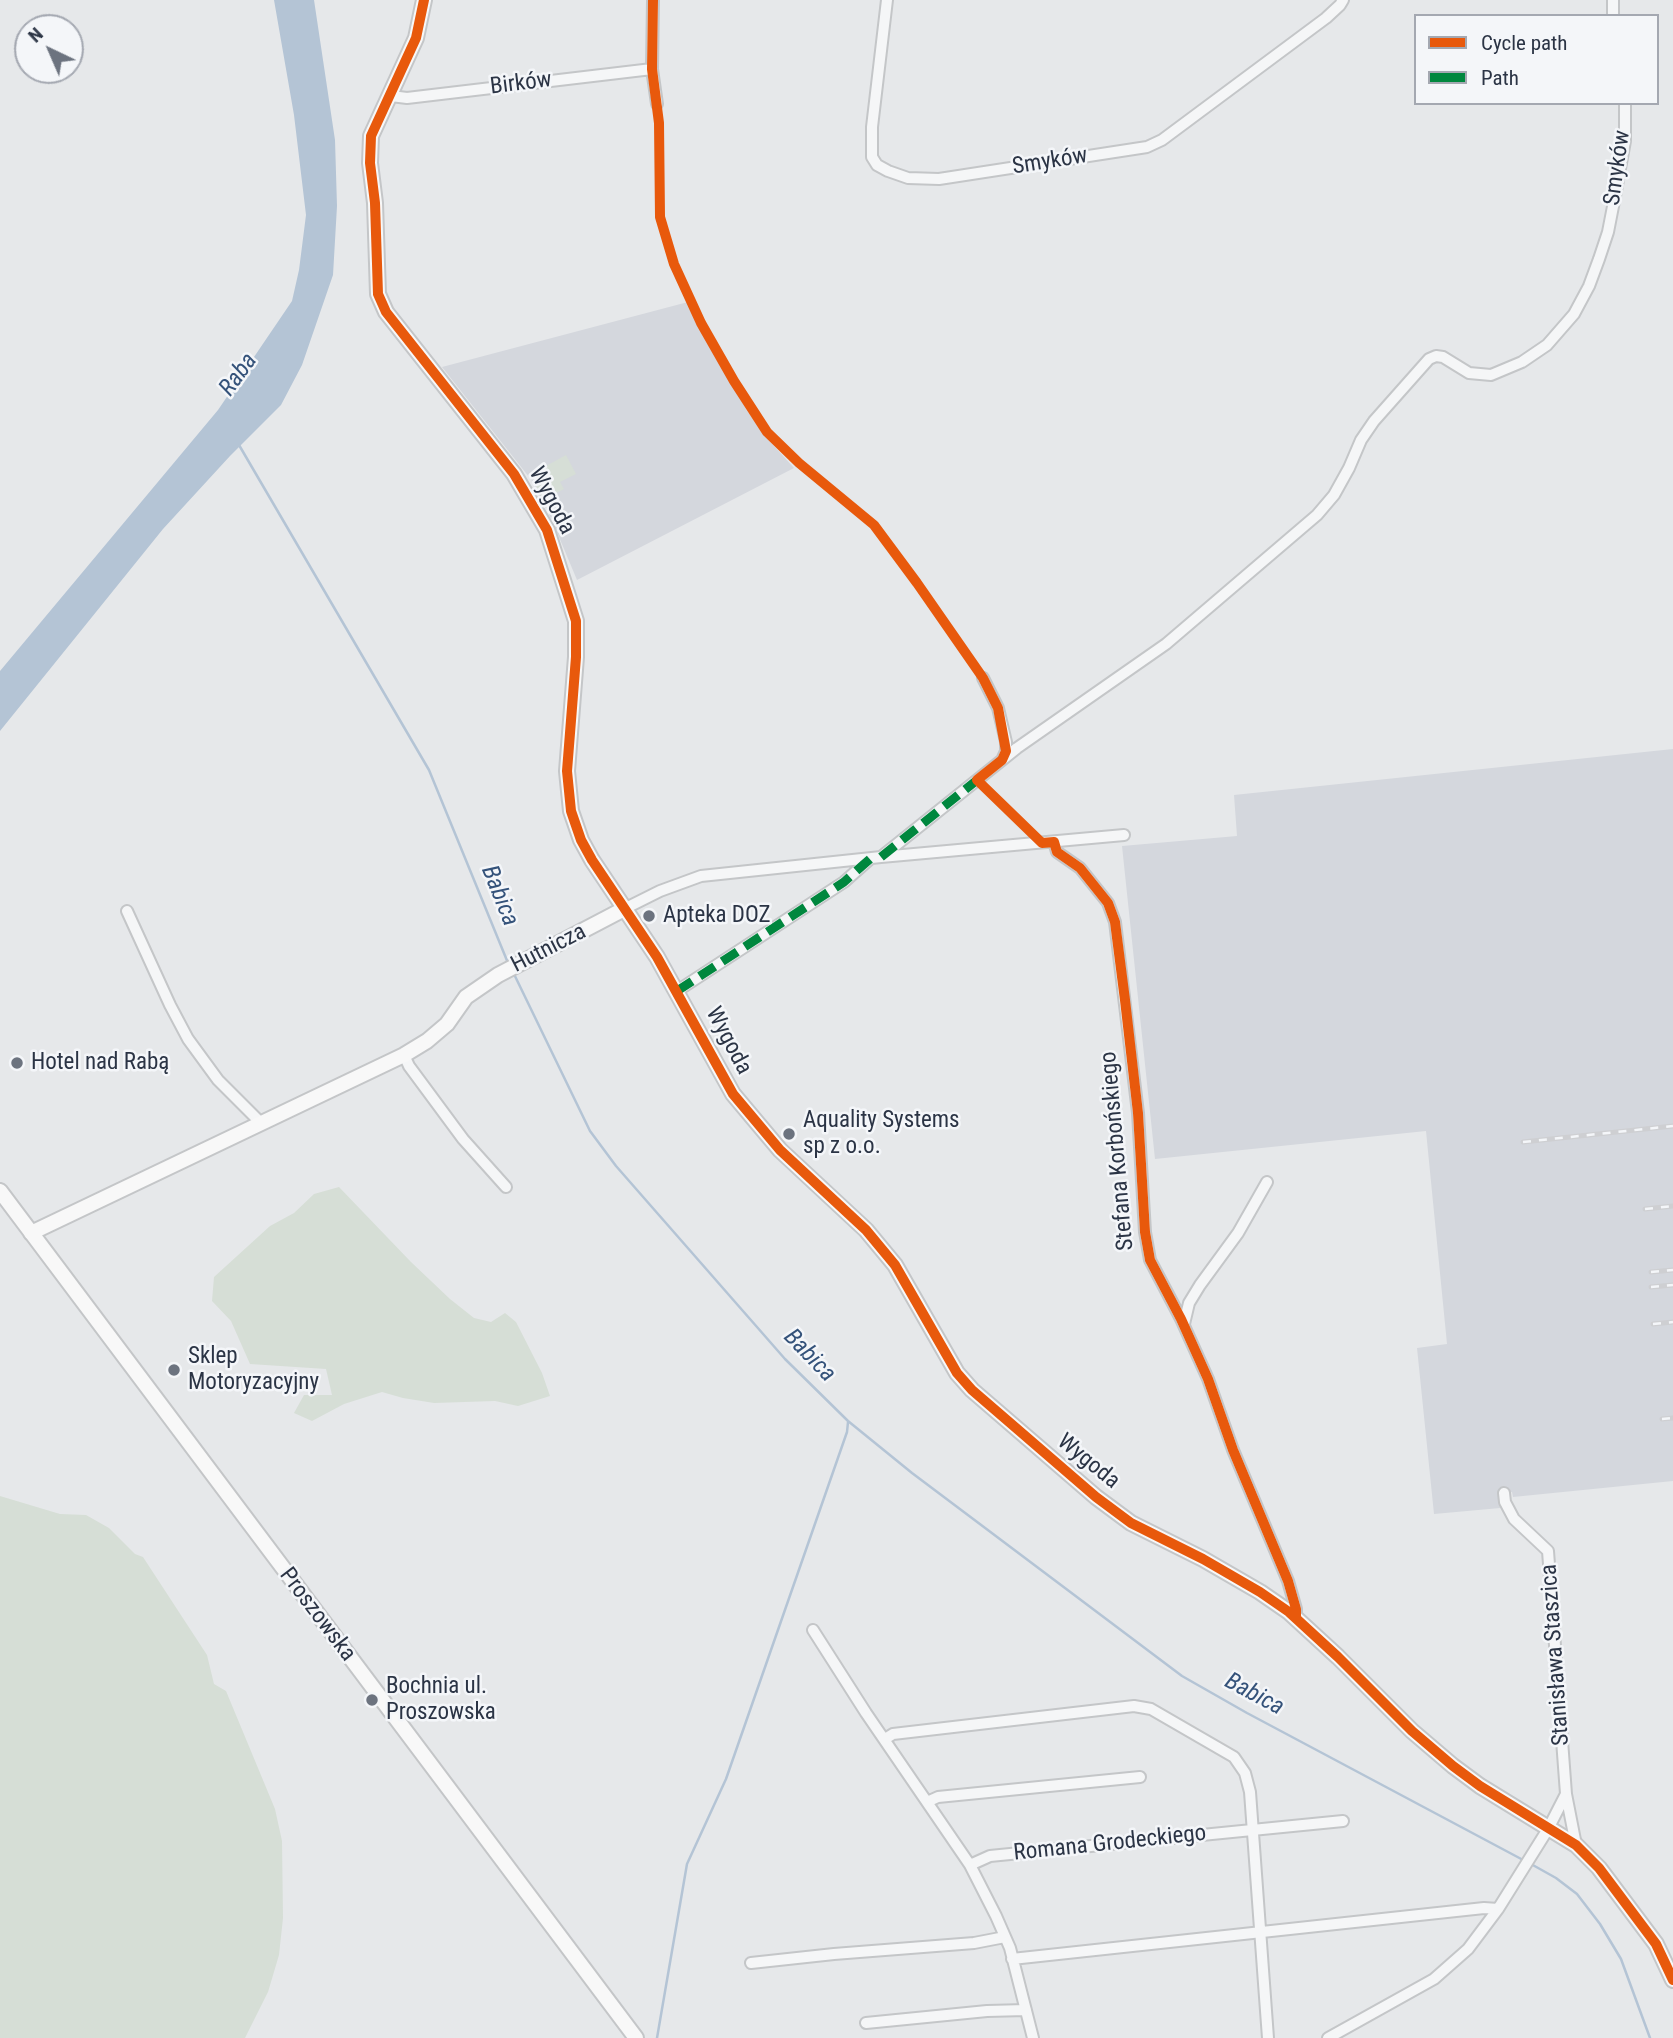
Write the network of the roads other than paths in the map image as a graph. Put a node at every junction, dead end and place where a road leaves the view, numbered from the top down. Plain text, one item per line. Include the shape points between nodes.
1 (424, 0) edge
2 (653, 0) edge
3 (887, 0) edge
4 (1343, 0) edge
5 (652, 69) junction
6 (391, 96) junction
7 (657, 104) dead end
8 (1625, 105) edge
9 (983, 678) dead end
10 (1002, 760) junction
11 (1124, 835) dead end
12 (1054, 842) junction
13 (876, 857) junction
14 (626, 908) junction
15 (127, 911) dead end
16 (677, 991) junction
17 (404, 1055) junction
18 (260, 1122) junction
19 (1267, 1182) dead end
20 (506, 1187) dead end
21 (0, 1191) edge
22 (31, 1233) junction
23 (1184, 1327) junction
24 (1504, 1493) dead end
25 (1296, 1618) junction
26 (813, 1630) dead end
27 (885, 1740) junction
28 (1140, 1777) dead end
29 (1566, 1794) junction
30 (927, 1802) junction
31 (1343, 1821) dead end
32 (1548, 1829) junction
33 (1252, 1831) junction
34 (1576, 1845) junction
35 (970, 1865) junction
36 (1497, 1909) junction
37 (1260, 1932) junction
38 (1005, 1937) junction
39 (1012, 1959) junction
40 (751, 1963) dead end
41 (1673, 1980) edge
42 (1026, 2010) junction
43 (866, 2023) dead end
44 (636, 2038) edge
45 (1033, 2038) edge
46 (1268, 2038) edge
47 (1328, 2038) edge

1 - 6 street, Wygoda via 416,38
2 - 5 street
3 - 4 street, Smyków via 872,157 877,165 908,178 939,179 1161,140 1326,19
5 - 6 street, Birków via 407,98
5 - 7 street
6 - 14 street, Wygoda via 370,149 378,294 386,312 514,474 547,530 576,621 567,771 571,811 592,860
8 - 10 street, Smyków via 1625,141 1608,232 1574,314 1547,345 1490,375 1469,373 1443,357 1429,359 1374,421 1334,495 1317,516 1166,644
9 - 10 street via 998,708 1006,742
10 - 13 street, Wygoda
11 - 12 street, Hutnicza
12 - 13 street, Hutnicza
12 - 23 street, Stefana Korbońskiego via 1057,852 1080,868 1108,903 1115,922 1138,1113 1145,1232 1150,1260
13 - 14 street, Hutnicza via 701,876
13 - 16 street, Wygoda
14 - 16 street, Wygoda
14 - 17 street, Hutnicza via 498,975 466,997 446,1024
15 - 18 street via 188,1039 218,1080
16 - 25 street, Wygoda via 733,1094 780,1150 880,1247 972,1390 1131,1523 1226,1572
17 - 18 street, Hutnicza
17 - 20 street via 463,1139
18 - 22 street, Hutnicza
19 - 23 street via 1189,1303
21 - 22 street, Proszowska
22 - 44 street, Proszowska
23 - 25 street, Stefana Korbońskiego via 1288,1581
24 - 29 street, Stanisława Staszica via 1514,1519 1548,1551
25 - 32 street, Wygoda via 1422,1740 1480,1786
26 - 27 street
27 - 30 street
27 - 33 street via 893,1734 1134,1706 1151,1709 1234,1757 1250,1792
28 - 30 street via 938,1797
29 - 32 street
29 - 34 street, Stanisława Staszica
30 - 35 street
31 - 33 street, Romana Grodeckiego
32 - 34 street
32 - 36 street
33 - 35 street, Romana Grodeckiego via 990,1856
33 - 37 street
34 - 41 street via 1656,1944
35 - 38 street
36 - 37 street
36 - 47 street via 1468,1949 1434,1979
37 - 39 street
37 - 46 street
38 - 39 street
38 - 40 street
39 - 42 street
42 - 43 street
42 - 45 street

